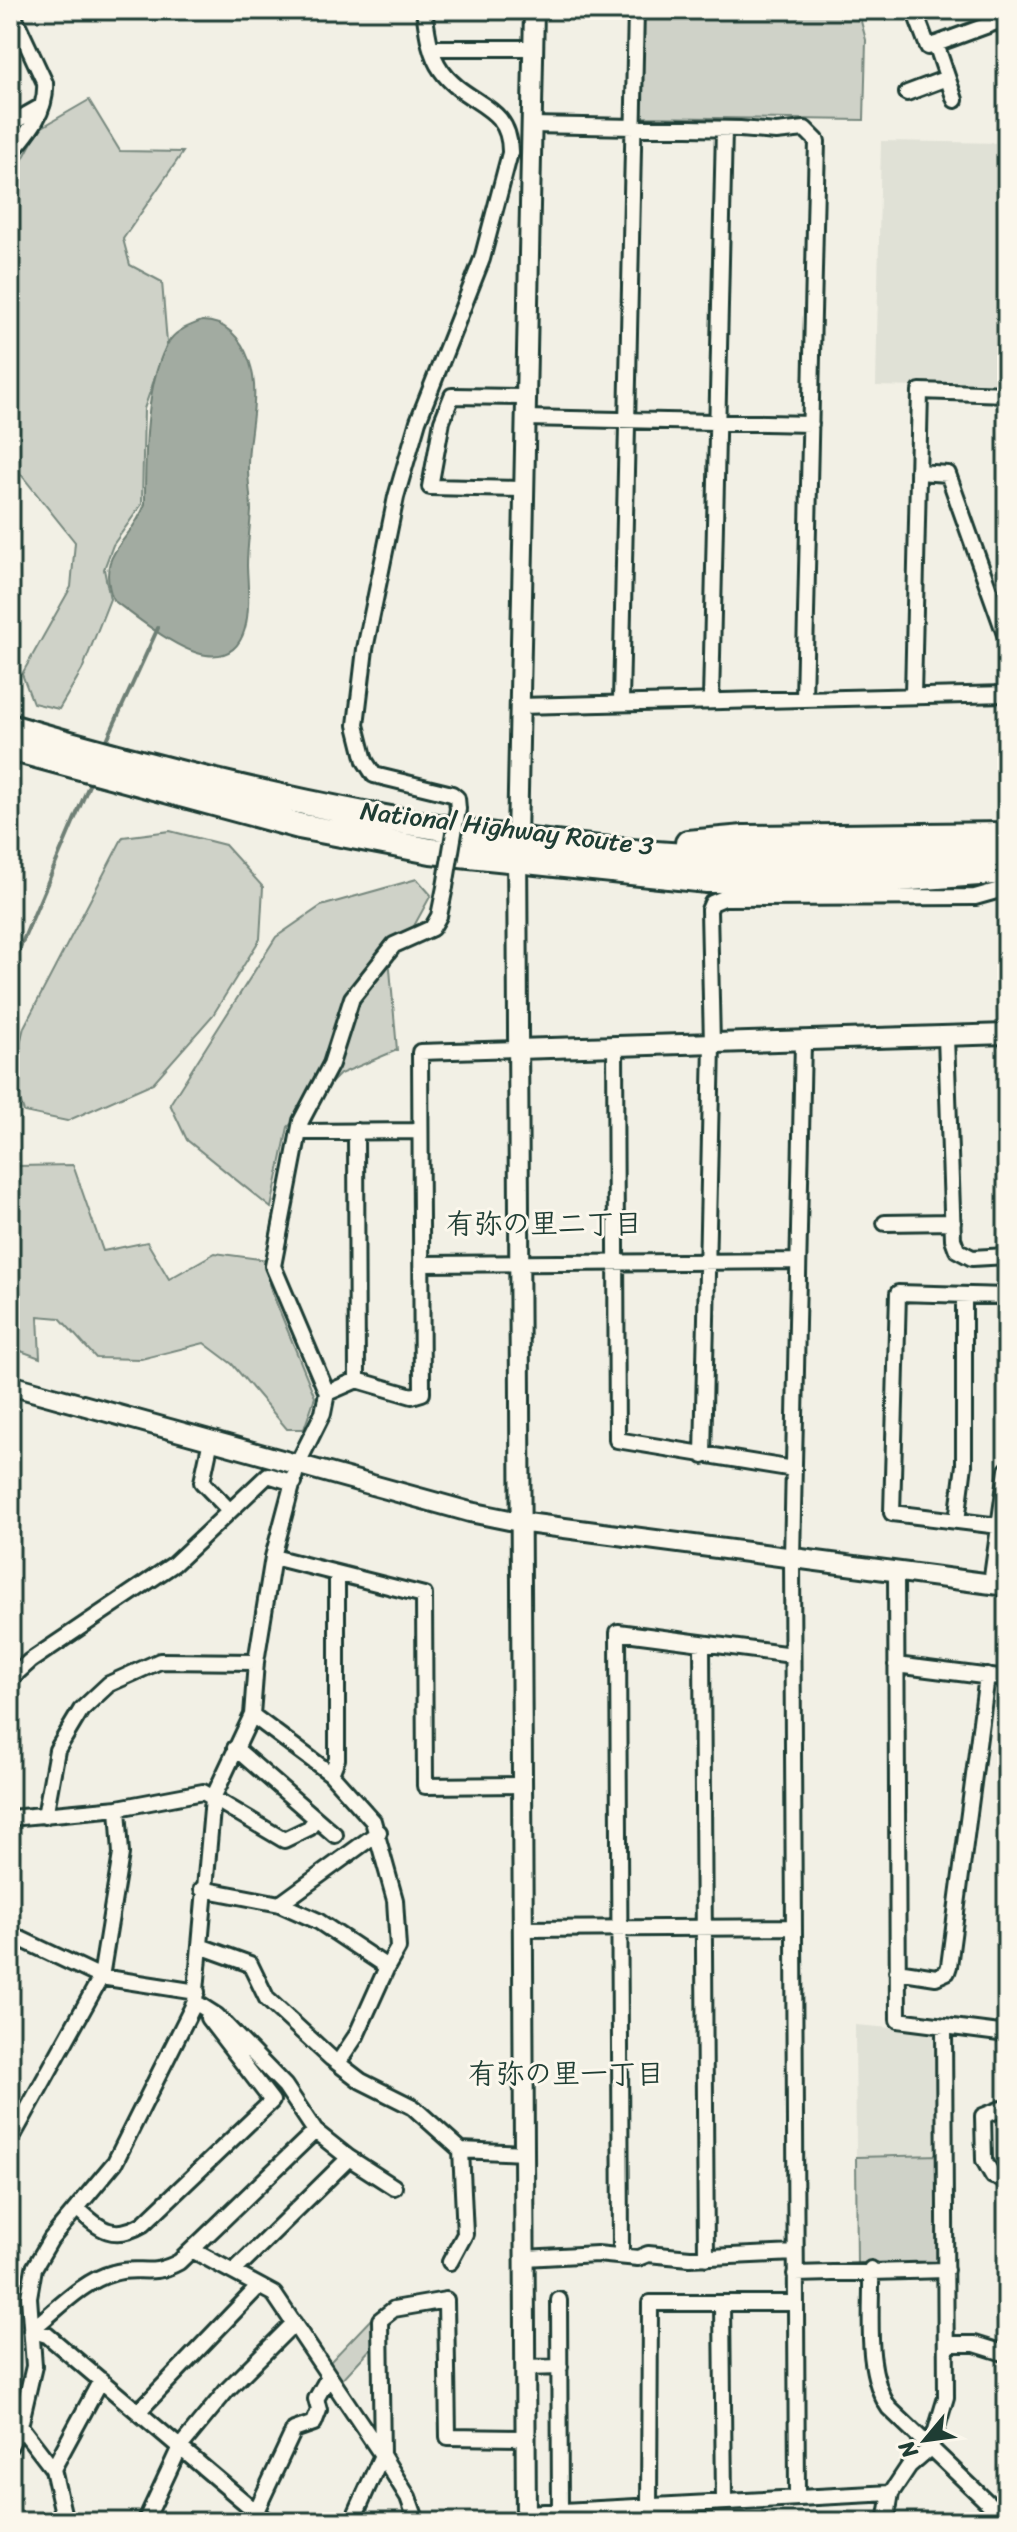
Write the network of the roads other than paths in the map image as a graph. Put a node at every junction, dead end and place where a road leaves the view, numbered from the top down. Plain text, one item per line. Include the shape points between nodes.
1 (11, 10) edge
2 (424, 10) edge
3 (534, 10) edge
4 (636, 10) edge
5 (914, 10) edge
6 (1003, 21) edge
7 (936, 44) junction
8 (431, 48) junction
9 (533, 48) junction
10 (947, 78) junction
11 (907, 93) dead end
12 (955, 100) dead end
13 (42, 106) junction
14 (10, 124) edge
15 (531, 125) junction
16 (633, 126) junction
17 (724, 129) junction
18 (10, 154) edge
19 (1007, 394) edge
20 (525, 397) junction
21 (524, 418) junction
22 (626, 420) junction
23 (718, 422) junction
24 (811, 424) junction
25 (918, 472) junction
26 (522, 489) junction
27 (1007, 640) edge
28 (1007, 694) edge
29 (913, 695) junction
30 (804, 699) junction
31 (711, 700) junction
32 (621, 702) junction
33 (519, 706) junction
34 (10, 727) edge
35 (10, 748) edge
36 (58, 751) junction
37 (1005, 838) edge
38 (517, 850) junction
39 (1003, 883) edge
40 (1007, 1034) edge
41 (946, 1037) junction
42 (803, 1041) junction
43 (712, 1044) junction
44 (615, 1045) junction
45 (517, 1049) junction
46 (356, 1131) junction
47 (420, 1131) junction
48 (299, 1132) junction
49 (953, 1222) junction
50 (885, 1223) dead end
51 (1007, 1256) edge
52 (798, 1261) junction
53 (708, 1262) junction
54 (616, 1263) junction
55 (422, 1264) junction
56 (518, 1264) junction
57 (964, 1295) junction
58 (1007, 1296) edge
59 (357, 1380) junction
60 (10, 1385) edge
61 (327, 1393) junction
62 (211, 1440) junction
63 (703, 1456) junction
64 (298, 1463) junction
65 (794, 1469) junction
66 (1007, 1470) edge
67 (294, 1483) junction
68 (230, 1511) junction
69 (957, 1521) junction
70 (519, 1522) junction
71 (999, 1526) junction
72 (273, 1557) junction
73 (792, 1558) junction
74 (896, 1571) junction
75 (337, 1575) junction
76 (999, 1585) edge
77 (702, 1644) junction
78 (792, 1655) junction
79 (256, 1662) junction
80 (896, 1665) junction
81 (987, 1676) junction
82 (10, 1679) edge
83 (1007, 1679) edge
84 (252, 1715) junction
85 (235, 1748) junction
86 (331, 1774) junction
87 (522, 1785) junction
88 (213, 1798) junction
89 (118, 1808) junction
90 (45, 1816) junction
91 (10, 1818) edge
92 (316, 1819) junction
93 (379, 1832) junction
94 (335, 1835) dead end
95 (202, 1889) junction
96 (280, 1904) junction
97 (794, 1927) junction
98 (619, 1928) junction
99 (703, 1928) junction
100 (522, 1929) junction
101 (10, 1934) edge
102 (200, 1946) junction
103 (387, 1967) junction
104 (897, 1971) junction
105 (101, 1977) junction
106 (196, 1997) junction
107 (944, 2026) junction
108 (1007, 2034) edge
109 (338, 2063) junction
110 (1007, 2110) edge
111 (315, 2131) junction
112 (10, 2141) edge
113 (461, 2150) junction
114 (523, 2153) junction
115 (349, 2158) junction
116 (1007, 2181) edge
117 (394, 2187) dead end
118 (78, 2209) junction
119 (192, 2250) junction
120 (795, 2253) junction
121 (621, 2254) junction
122 (525, 2258) junction
123 (706, 2258) junction
124 (450, 2262) dead end
125 (871, 2269) junction
126 (946, 2270) junction
127 (234, 2271) junction
128 (795, 2274) junction
129 (259, 2286) junction
130 (559, 2300) dead end
131 (795, 2303) junction
132 (722, 2304) junction
133 (294, 2323) junction
134 (31, 2330) junction
135 (946, 2344) junction
136 (1005, 2347) edge
137 (560, 2367) junction
138 (525, 2368) junction
139 (329, 2376) junction
140 (101, 2380) junction
141 (139, 2411) junction
142 (20, 2426) junction
143 (525, 2438) junction
144 (10, 2446) edge
145 (180, 2447) junction
146 (931, 2447) junction
147 (382, 2455) junction
148 (53, 2469) junction
149 (891, 2493) junction
150 (797, 2497) junction
151 (724, 2501) junction
152 (649, 2506) junction
153 (560, 2511) junction
154 (624, 2515) edge
155 (253, 2517) edge
156 (526, 2518) edge
157 (1007, 2521) edge
158 (65, 2522) edge
159 (145, 2522) edge
160 (268, 2522) edge
161 (352, 2522) edge
162 (417, 2522) edge
163 (886, 2522) edge

1 - 13 street via 45,83
2 - 8 street
3 - 9 street
4 - 16 street
5 - 7 street via 928,47
6 - 7 street
7 - 10 street
8 - 9 street
8 - 48 street, bridge via 442,71 463,94 498,113 510,136 510,153 482,259 418,421 396,497 365,649 356,725 374,775 452,794 458,809 439,916 432,928 394,945 352,998 331,1064
9 - 15 street
10 - 11 street
10 - 12 street
13 - 14 street
13 - 18 street via 33,127
15 - 16 street
15 - 20 street
16 - 17 street
16 - 22 street
17 - 23 street
17 - 24 street via 805,129 817,141
19 - 25 street via 920,391
20 - 21 street
20 - 26 street via 452,396 430,487
21 - 22 street
21 - 26 street
22 - 23 street
22 - 32 street
23 - 24 street
23 - 31 street
24 - 30 street
25 - 27 street via 948,474
25 - 29 street
26 - 33 street
28 - 29 street
29 - 30 street
30 - 31 street
31 - 32 street
32 - 33 street
33 - 38 street
34 - 36 highway, National Highway Route 3
35 - 36 highway, National Highway Route 3
36 - 38 highway, National Highway Route 3 via 141,775
37 - 38 highway, National Highway Route 3 via 815,859
38 - 39 highway, National Highway Route 3 via 707,880 940,876
38 - 45 street
39 - 43 street via 975,897 724,898 712,903
40 - 41 street
41 - 42 street
41 - 49 street
42 - 43 street
42 - 52 street
43 - 44 street
43 - 53 street
44 - 45 street
44 - 54 street
45 - 47 street via 420,1052
45 - 56 street
46 - 47 street
46 - 48 street
46 - 59 street
47 - 55 street
48 - 61 street via 273,1266
49 - 50 street
49 - 51 street via 953,1239 961,1254
52 - 53 street
52 - 65 street
53 - 54 street
53 - 63 street
54 - 56 street
54 - 63 street via 617,1440
55 - 56 street
55 - 59 street via 422,1393 412,1396
56 - 70 street
57 - 58 street
57 - 69 street via 964,1465
57 - 69 street via 898,1293 892,1513
59 - 61 street
60 - 62 street
61 - 64 street
62 - 64 street
62 - 68 street via 202,1482
63 - 65 street
64 - 67 street
64 - 70 street
65 - 73 street
66 - 71 street
67 - 68 street via 268,1475
67 - 72 street
68 - 82 street via 174,1564
69 - 71 street
70 - 73 street
70 - 87 street
71 - 76 street
72 - 75 street
72 - 79 street
73 - 74 street
73 - 78 street
74 - 76 street
74 - 80 street
75 - 86 street via 337,1759
75 - 87 street via 424,1595 425,1786
77 - 78 street
77 - 98 street via 618,1632
77 - 99 street
78 - 97 street
79 - 84 street
79 - 90 street via 160,1661 109,1684 81,1710 57,1750
80 - 81 street
80 - 104 street
81 - 83 street
81 - 104 street via 947,1972 936,1977
84 - 85 street
84 - 86 street
85 - 88 street
85 - 92 street
86 - 93 street
87 - 100 street
88 - 89 street via 203,1792
88 - 92 street via 284,1840
88 - 95 street
89 - 90 street
89 - 105 street via 121,1854
90 - 91 street
92 - 94 street
93 - 96 street
93 - 103 street via 395,1900 398,1948
95 - 96 street
95 - 102 street
96 - 103 street via 318,1921
97 - 99 street
97 - 120 street
98 - 99 street
98 - 100 street
98 - 121 street
99 - 123 street
100 - 114 street
101 - 105 street
102 - 106 street
102 - 109 street via 250,1964 267,1999
103 - 109 street
104 - 107 street via 898,2020
105 - 106 street
105 - 112 street
106 - 111 street via 285,2086
106 - 118 street via 115,2162
106 - 118 street via 272,2101 128,2233 100,2230
107 - 108 street
107 - 126 street
109 - 113 street via 413,2107
110 - 116 street via 983,2116 984,2160 993,2176
111 - 115 street
111 - 119 street
113 - 114 street
113 - 124 street via 465,2234
114 - 122 street
115 - 117 street
115 - 127 street
118 - 134 street via 34,2268
119 - 127 street
119 - 134 street via 160,2272 104,2276
120 - 123 street
120 - 128 street
121 - 122 street
121 - 123 street
122 - 138 street
125 - 126 street
125 - 128 street
125 - 146 street via 874,2376 889,2408
126 - 135 street
127 - 129 street
128 - 131 street
129 - 133 street via 274,2294
129 - 141 street
130 - 137 street
131 - 132 street
131 - 150 street
132 - 151 street
132 - 152 street via 650,2303
133 - 139 street
133 - 145 street
134 - 140 street via 47,2335
134 - 142 street via 34,2366
135 - 136 street
135 - 146 street via 946,2397
137 - 138 street
137 - 153 street
138 - 143 street
139 - 147 street
139 - 155 street via 316,2399 314,2423 294,2430
140 - 141 street
140 - 148 street
141 - 145 street
142 - 144 street
142 - 148 street
143 - 147 street via 448,2437 446,2300 394,2309 380,2320
143 - 156 street
145 - 155 street
145 - 159 street
146 - 149 street via 909,2466
146 - 157 street
147 - 161 street
147 - 162 street
148 - 158 street
149 - 150 street
149 - 163 street
150 - 151 street
151 - 152 street
152 - 154 street
153 - 154 street
153 - 156 street
155 - 160 street

